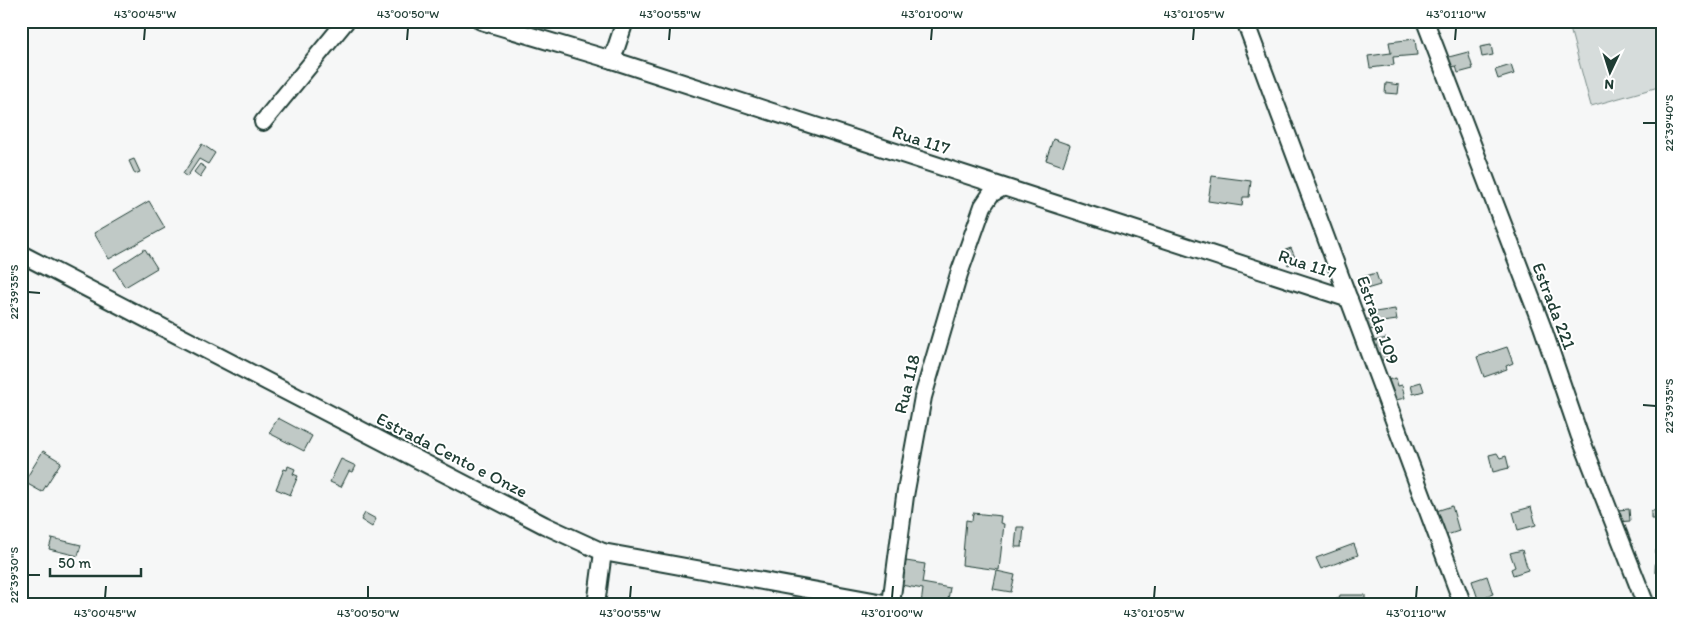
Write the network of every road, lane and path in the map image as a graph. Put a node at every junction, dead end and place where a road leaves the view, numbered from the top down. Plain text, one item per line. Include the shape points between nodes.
1 (346, 21) edge
2 (481, 21) edge
3 (625, 21) edge
4 (1244, 21) edge
5 (1425, 21) edge
6 (612, 60) junction
7 (263, 122) dead end
8 (1002, 188) junction
9 (21, 254) edge
10 (1348, 299) junction
11 (603, 552) junction
12 (893, 604) edge
13 (596, 605) edge
14 (1463, 605) edge
15 (1646, 605) edge

1 - 7 street
2 - 6 street, Rua 117
3 - 6 street
4 - 10 street, Estrada 109
5 - 15 street, Estrada 221
6 - 8 street, Rua 117
8 - 10 street, Rua 117
8 - 12 street, Rua 118 via 991,194 982,206 930,366 905,496
9 - 11 street, Estrada Cento e Onze
10 - 14 street, Estrada 109
11 - 12 street, Estrada Cento e Onze
11 - 13 street

